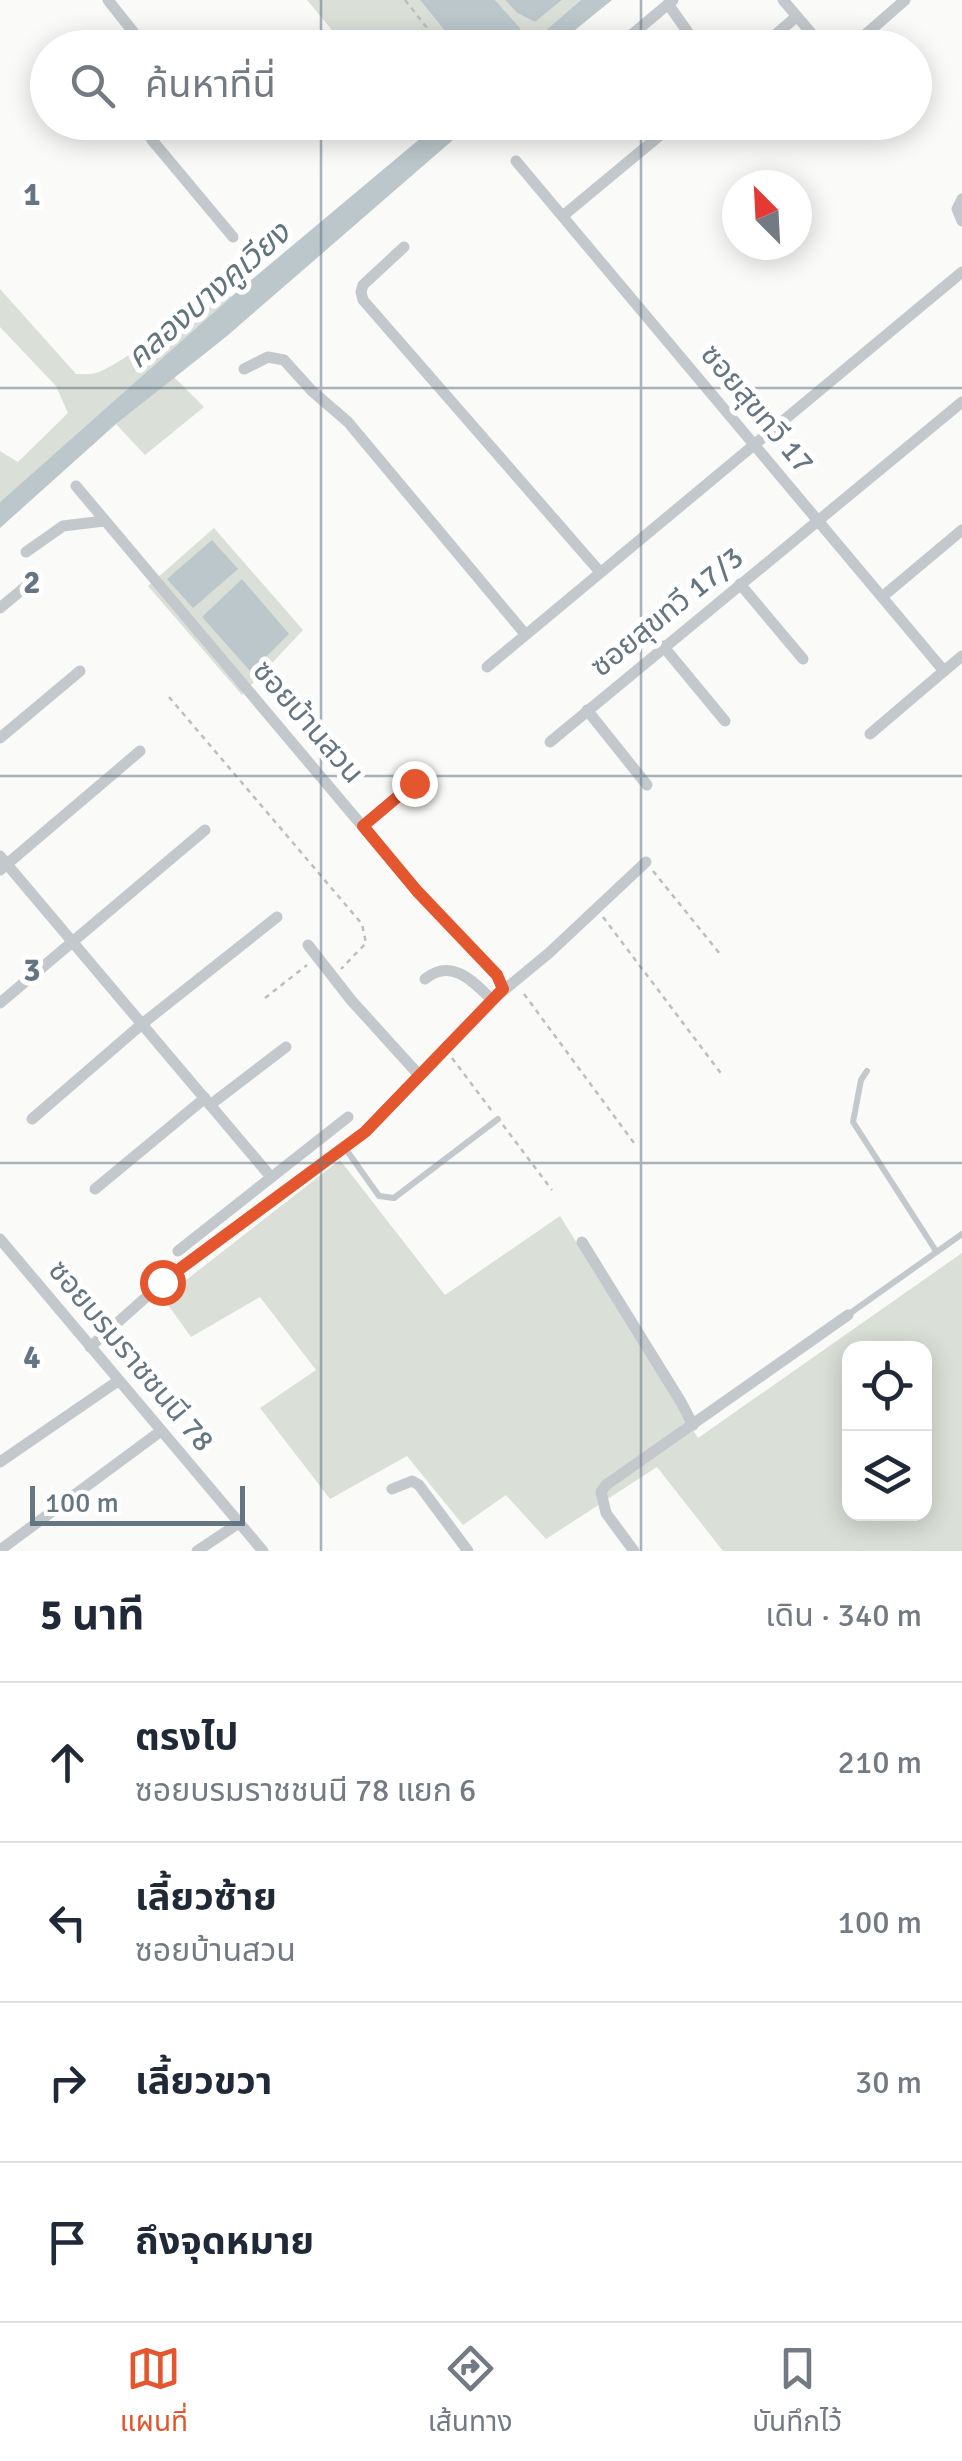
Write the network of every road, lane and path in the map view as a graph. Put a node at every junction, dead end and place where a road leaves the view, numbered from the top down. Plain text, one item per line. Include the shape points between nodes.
1 (108, 0) edge
2 (404, 0) edge
3 (783, 0) edge
4 (905, 0) edge
5 (670, 2) edge
6 (796, 16) junction
7 (132, 30) edge
8 (428, 30) edge
9 (637, 30) edge
10 (688, 30) edge
11 (780, 30) edge
12 (808, 30) edge
13 (871, 30) edge
14 (152, 140) edge
15 (654, 140) edge
16 (516, 160) dead end
17 (962, 199) edge
18 (564, 215) junction
19 (962, 221) edge
20 (233, 237) dead end
21 (404, 247) dead end
22 (962, 272) edge
23 (244, 369) dead end
24 (962, 402) edge
25 (754, 445) junction
26 (76, 486) dead end
27 (104, 521) junction
28 (817, 521) junction
29 (962, 530) edge
30 (26, 552) dead end
31 (600, 572) junction
32 (30, 583) dead end
33 (740, 584) junction
34 (882, 597) junction
35 (0, 608) edge
36 (524, 634) junction
37 (662, 646) junction
38 (962, 656) edge
39 (803, 659) dead end
40 (487, 667) dead end
41 (80, 671) dead end
42 (944, 671) junction
43 (170, 697) dead end
44 (587, 710) junction
45 (724, 720) dead end
46 (870, 734) dead end
47 (0, 738) edge
48 (550, 742) dead end
49 (140, 751) dead end
50 (414, 783) dead end
51 (647, 785) dead end
52 (363, 826) junction
53 (205, 830) dead end
54 (646, 862) joint
55 (2, 863) edge
56 (596, 908) junction
57 (277, 917) dead end
58 (72, 941) junction
59 (308, 945) dead end
60 (720, 954) dead end
61 (318, 957) junction
62 (334, 977) junction
63 (425, 979) dead end
64 (509, 985) junction
65 (264, 998) dead end
66 (492, 1000) junction
67 (0, 1003) edge
68 (142, 1024) junction
69 (286, 1047) dead end
70 (866, 1071) dead end
71 (419, 1075) junction
72 (724, 1076) dead end
73 (207, 1101) junction
74 (348, 1117) dead end
75 (32, 1119) dead end
76 (498, 1119) dead end
77 (634, 1143) dead end
78 (344, 1147) junction
79 (272, 1177) junction
80 (95, 1189) dead end
81 (962, 1234) edge
82 (0, 1238) edge
83 (582, 1242) dead end
84 (936, 1251) junction
85 (178, 1252) dead end
86 (848, 1315) joint
87 (90, 1347) junction
88 (118, 1381) junction
89 (692, 1425) junction
90 (161, 1431) junction
91 (0, 1462) edge
92 (392, 1489) dead end
93 (239, 1523) junction
94 (0, 1550) edge
95 (197, 1551) edge
96 (263, 1551) edge
97 (468, 1551) edge
98 (634, 1551) edge

1 - 7 street
2 - 8 path
3 - 6 street
4 - 13 street
5 - 9 street
5 - 10 street
6 - 11 street
6 - 12 street
14 - 20 street
15 - 18 street
16 - 18 street, ซอยสุขทวี 17
17 - 19 street
18 - 25 street, ซอยสุขทวี 17
21 - 31 street via 363,284 363,300
22 - 25 street
23 - 36 street via 277,356 337,410
24 - 28 street, ซอยสุขทวี 17/3
25 - 28 street, ซอยสุขทวี 17
25 - 31 street
26 - 27 street, ซอยบ้านสวน
27 - 30 street via 62,526
27 - 52 street, ซอยบ้านสวน
28 - 33 street, ซอยสุขทวี 17/3
28 - 34 street, ซอยสุขทวี 17
29 - 34 street
31 - 36 street
32 - 35 street
33 - 37 street, ซอยสุขทวี 17/3
33 - 39 street
34 - 42 street, ซอยสุขทวี 17
36 - 40 street
37 - 44 street, ซอยสุขทวี 17/3
37 - 45 street
38 - 42 street
41 - 47 street
42 - 46 street
43 - 62 path via 362,924 366,943
44 - 48 street, ซอยสุขทวี 17/3
44 - 51 street
49 - 55 street
50 - 52 lane
52 - 64 street, ซอยบ้านสวน
53 - 58 street
54 - 56 street
54 - 60 path
55 - 58 street
56 - 64 street
56 - 72 path
57 - 68 street
58 - 67 street
58 - 68 street
59 - 61 street
61 - 62 street
61 - 65 path
62 - 71 street
63 - 66 street via 448,969
64 - 66 street
64 - 77 path
66 - 71 street
68 - 73 street
68 - 75 street
69 - 73 street
70 - 84 lane via 853,1122
71 - 78 street
73 - 79 street
73 - 80 street
74 - 79 street
76 - 78 lane via 394,1198 379,1196
78 - 87 street via 162,1282
79 - 85 street
81 - 84 lane
82 - 87 street, ซอยบรมราชชนนี 78
83 - 89 street
84 - 86 lane
86 - 89 street
87 - 88 street, ซอยบรมราชชนนี 78
88 - 90 street, ซอยบรมราชชนนี 78
88 - 91 street
89 - 98 street via 601,1492 606,1513
90 - 93 street, ซอยบรมราชชนนี 78
90 - 94 street
92 - 97 street via 419,1485
93 - 95 street
93 - 96 street, ซอยบรมราชชนนี 78

